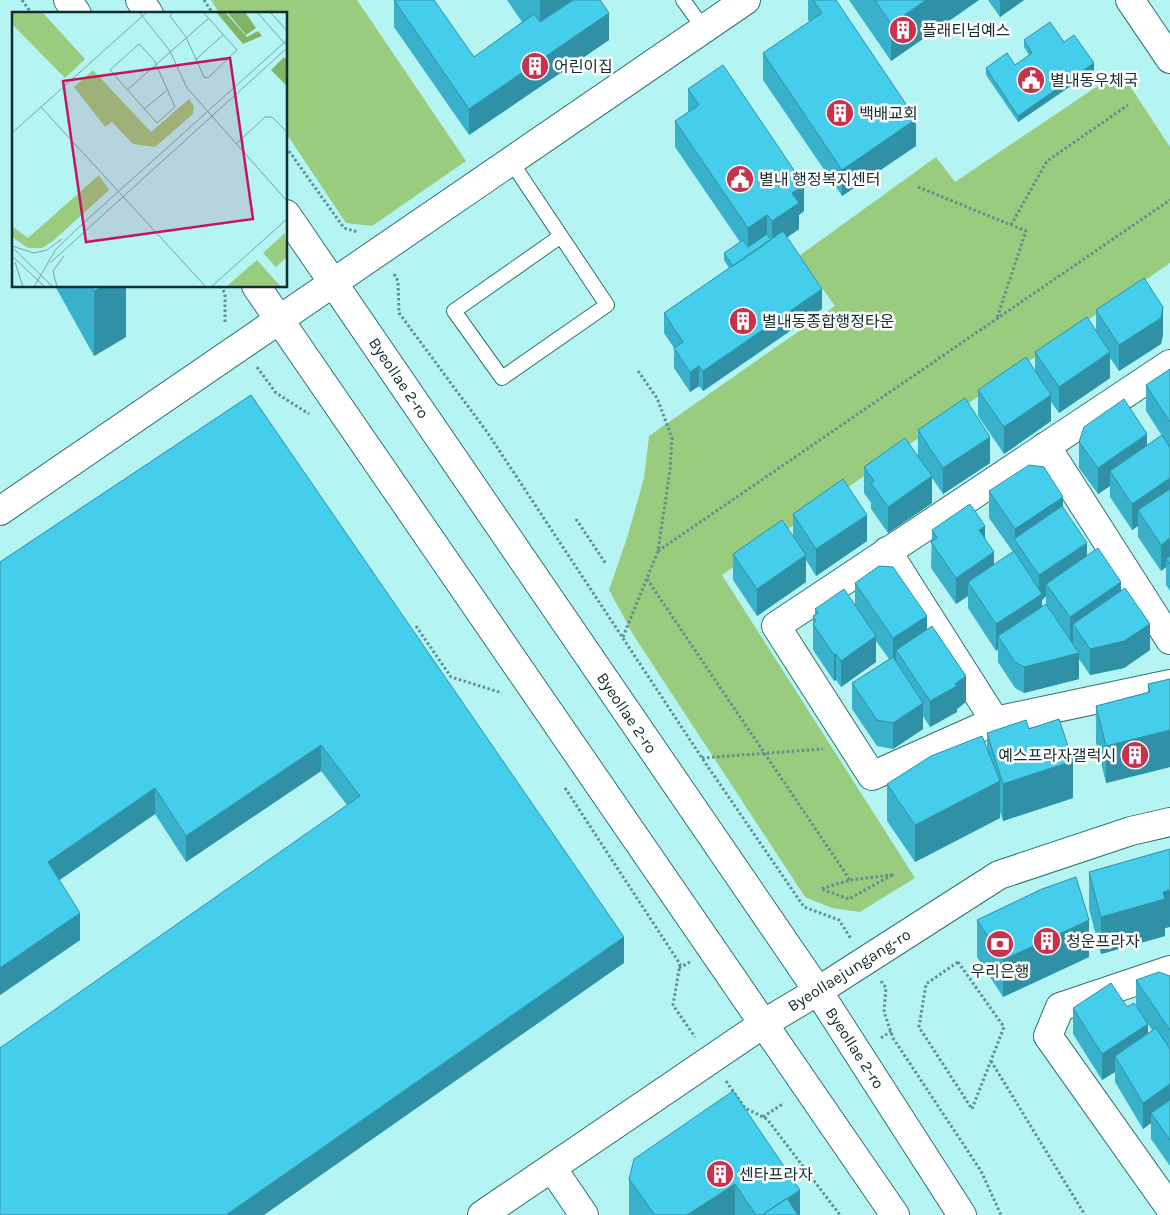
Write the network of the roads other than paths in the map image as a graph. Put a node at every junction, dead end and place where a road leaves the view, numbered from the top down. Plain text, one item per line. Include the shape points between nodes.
1 (68, 0) edge
2 (140, 0) edge
3 (684, 0) edge
4 (746, 0) edge
5 (1130, 0) edge
6 (76, 12) edge
7 (148, 12) edge
8 (704, 29) junction
9 (1170, 59) edge
10 (510, 160) junction
11 (288, 217) edge
12 (561, 236) junction
13 (332, 282) junction
14 (257, 288) edge
15 (277, 319) junction
16 (1170, 364) edge
17 (1046, 446) junction
18 (0, 511) edge
19 (887, 551) junction
20 (1170, 640) edge
21 (1170, 684) edge
22 (995, 721) junction
23 (1170, 822) edge
24 (1170, 970) edge
25 (818, 991) junction
26 (763, 1024) junction
27 (552, 1168) junction
28 (1170, 1208) edge
29 (482, 1215) edge
30 (584, 1215) edge
31 (895, 1215) edge
32 (962, 1215) edge

1 - 6 street
2 - 7 street
3 - 8 lane
4 - 8 street
5 - 9 street
8 - 10 street
10 - 12 lane
10 - 13 street
11 - 13 street, Byeollae 2-ro
12 - 12 lane via 607,305 502,378 454,312
13 - 15 street
13 - 25 street, Byeollae 2-ro
14 - 15 street
15 - 18 street
15 - 26 street
16 - 17 street
17 - 19 street
17 - 20 street
19 - 22 street
19 - 22 street via 776,626 872,776
21 - 22 street
23 - 25 street, Byeollaejungang-ro via 1131,831 999,875
24 - 28 street via 1060,1007 1048,1036
25 - 26 street, Byeollaejungang-ro
25 - 32 street, Byeollae 2-ro
26 - 27 street, Byeollaejungang-ro
26 - 31 street
27 - 29 street, Byeollaejungang-ro
27 - 30 street

